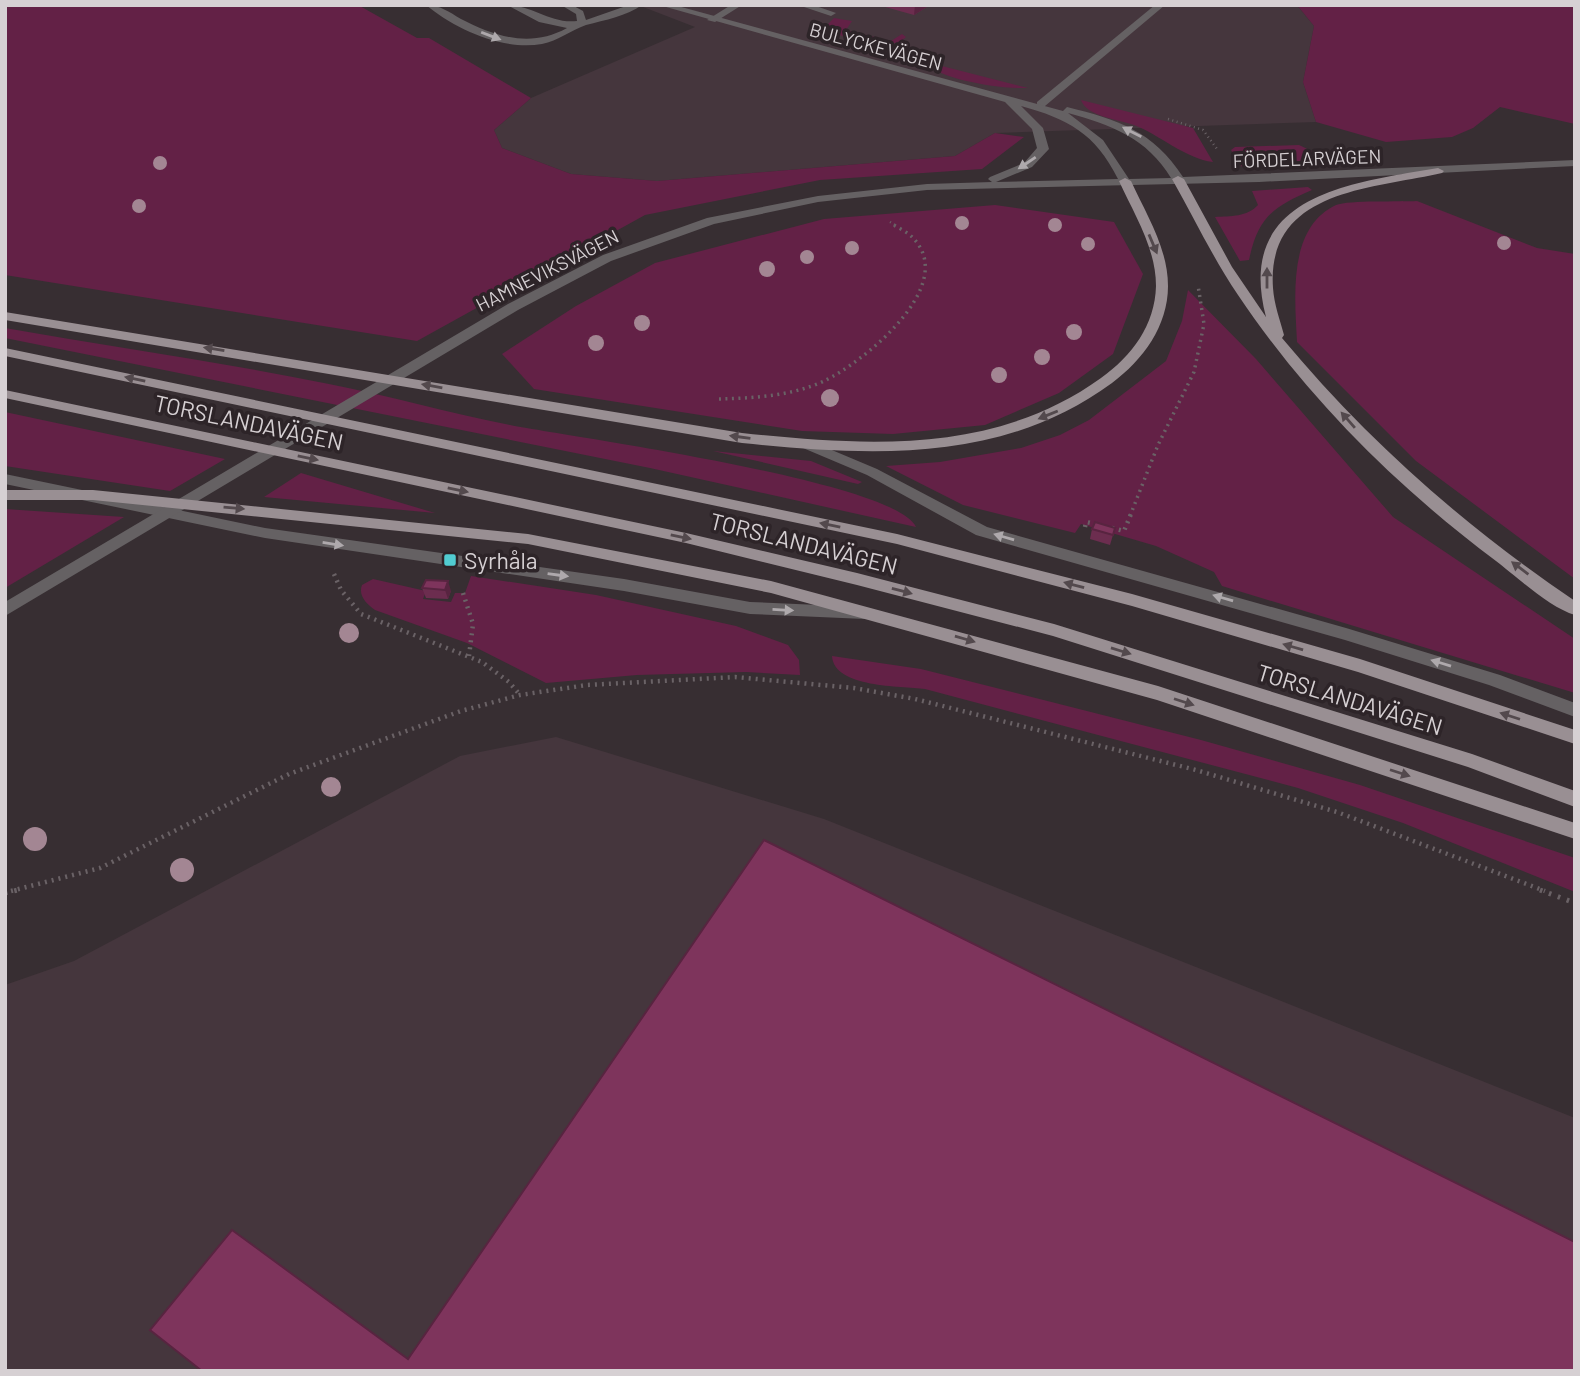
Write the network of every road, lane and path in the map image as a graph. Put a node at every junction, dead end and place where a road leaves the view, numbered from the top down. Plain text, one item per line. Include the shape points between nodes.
1 (430, 5) edge
2 (512, 5) edge
3 (565, 5) edge
4 (638, 5) edge
5 (663, 5) edge
6 (738, 5) edge
7 (802, 5) edge
8 (1161, 5) edge
9 (831, 13) dead end
10 (712, 20) junction
11 (582, 23) junction
12 (1000, 98) junction
13 (1023, 103) junction
14 (1041, 104) junction
15 (1575, 163) edge
16 (1438, 171) junction
17 (1575, 172) edge
18 (1178, 179) junction
19 (1125, 181) junction
20 (977, 185) junction
21 (888, 221) dead end
22 (1194, 274) dead end
23 (5, 316) edge
24 (1280, 345) junction
25 (5, 352) edge
26 (5, 394) edge
27 (710, 400) dead end
28 (808, 445) junction
29 (5, 479) edge
30 (5, 495) edge
31 (93, 495) junction
32 (1124, 531) dead end
33 (330, 564) dead end
34 (460, 589) dead end
35 (1575, 609) edge
36 (5, 610) edge
37 (876, 614) junction
38 (469, 656) junction
39 (520, 695) junction
40 (1575, 709) edge
41 (1575, 737) edge
42 (1575, 799) edge
43 (1575, 831) edge
44 (5, 893) edge
45 (1575, 903) edge

1 -> 11 street via 510,43 561,37
2 - 11 street via 547,22
3 - 11 street via 580,13
4 - 11 street
5 - 10 street, BULYCKEVÄGEN
6 - 10 street
7 - 9 street
8 - 14 street
10 - 12 street, BULYCKEVÄGEN
12 - 13 street, BULYCKEVÄGEN
12 -> 20 street, BULYCKEVÄGEN via 1037,127 1044,138 1043,149 1028,164
13 - 14 street, BULYCKEVÄGEN
13 - 19 street, BULYCKEVÄGEN via 1061,114 1087,130 1107,148
18 -> 14 street, BULYCKEVÄGEN via 1147,139 1107,121
15 - 16 street, FÖRDELARVÄGEN
16 - 17 street, FÖRDELARVÄGEN
16 - 18 street, FÖRDELARVÄGEN
24 -> 16 main road via 1266,288 1267,260 1287,218 1340,191
18 - 19 street, HAMNEVIKSVÄGEN
18 - 24 main road via 1215,249
19 - 20 street, HAMNEVIKSVÄGEN
19 -> 28 main road via 1155,245 1162,299 1159,316 1142,348 1105,384 1073,405 972,438 872,448
20 - 36 street, HAMNEVIKSVÄGEN via 870,191 760,209 711,221 607,258 513,307
21 - 27 path via 919,243 925,278 907,313 877,347 822,382 768,396
22 - 32 path via 1204,324 1197,359
28 -> 23 main road via 742,438
35 -> 24 main road via 1425,496 1370,446
41 -> 25 main road, TORSLANDAVÄGEN via 1333,659 897,539
26 -> 42 main road, TORSLANDAVÄGEN via 686,538 1054,630 1472,761
40 -> 28 street via 1346,634 982,531 872,472
29 - 31 street
30 - 31 main road
31 -> 37 street via 265,533 750,608
31 -> 37 main road via 528,539 771,587
33 - 38 path via 341,590 361,614
34 - 38 path via 474,620
37 -> 43 main road via 1158,694
38 - 39 path via 509,682
39 - 44 path via 461,711 289,774 100,868
39 - 45 path via 587,685 736,677 890,694 1034,727 1273,792 1415,840

